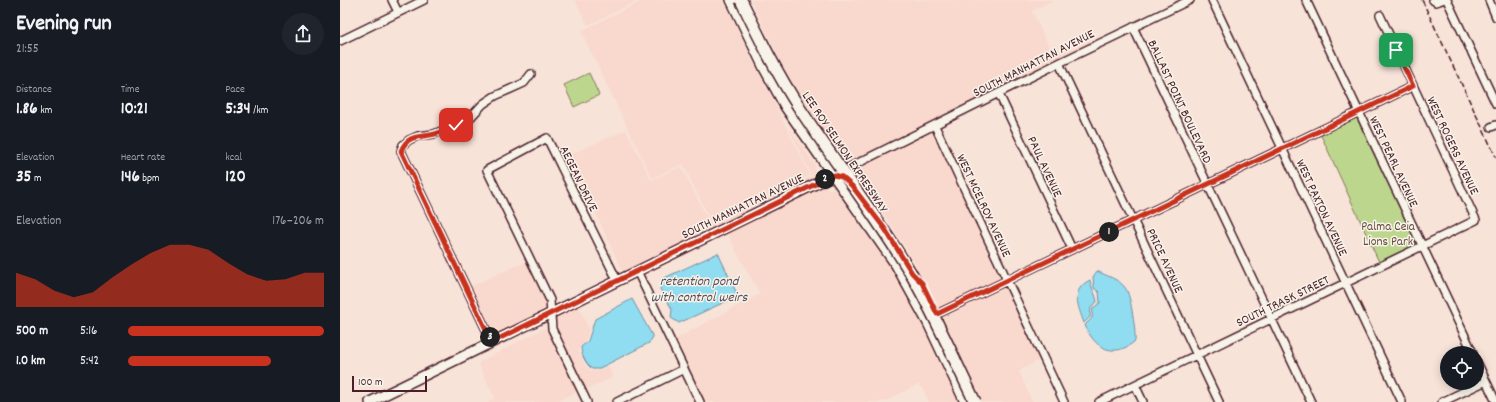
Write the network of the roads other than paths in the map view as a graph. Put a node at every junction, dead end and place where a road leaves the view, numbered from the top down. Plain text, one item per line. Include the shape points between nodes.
1 (392, 0) edge
2 (424, 0) edge
3 (731, 0) edge
4 (735, 0) edge
5 (742, 0) edge
6 (1190, 0) edge
7 (1212, 0) edge
8 (1306, 0) edge
9 (1433, 0) edge
10 (1442, 0) edge
11 (1447, 0) edge
12 (1489, 0) edge
13 (398, 12) junction
14 (1380, 15) dead end
15 (1496, 17) edge
16 (1133, 27) junction
17 (340, 40) edge
18 (758, 56) junction
19 (1059, 63) junction
20 (531, 74) dead end
21 (1413, 86) junction
22 (999, 94) junction
23 (1496, 104) edge
24 (1359, 112) junction
25 (935, 126) junction
26 (1282, 148) junction
27 (846, 169) junction
28 (834, 175) junction
29 (1208, 184) junction
30 (1134, 220) junction
31 (1476, 220) joint
32 (1422, 246) junction
33 (1072, 250) junction
34 (637, 270) junction
35 (617, 280) junction
36 (1007, 281) junction
37 (922, 283) junction
38 (1346, 283) junction
39 (914, 295) junction
40 (551, 313) junction
41 (937, 314) junction
42 (1272, 319) junction
43 (492, 342) junction
44 (1470, 346) edge
45 (1197, 354) junction
46 (962, 366) junction
47 (684, 369) junction
48 (1484, 377) edge
49 (1486, 381) junction
50 (1135, 384) junction
51 (370, 402) edge
52 (587, 402) edge
53 (617, 402) edge
54 (700, 402) edge
55 (968, 402) edge
56 (979, 402) edge
57 (1064, 402) edge
58 (1099, 402) edge
59 (1143, 402) edge
60 (1220, 402) edge
61 (1311, 402) edge
62 (1402, 402) edge
63 (1442, 402) edge
64 (1496, 402) edge

1 - 13 street
2 - 13 street
3 - 18 main road
4 - 55 highway, LEE ROY SELMON EXPRESSWAY via 789,100 902,270 926,313
5 - 27 main road via 758,34 796,99
5 - 55 highway, LEE ROY SELMON EXPRESSWAY, bridge via 761,42 790,92 919,288 931,310
6 - 16 street, SOUTH MANHATTAN AVENUE
7 - 26 street, WEST PAXTON AVENUE
8 - 24 street, WEST PEARL AVENUE
9 - 10 street
11 - 23 street
12 - 15 street
13 - 17 street
14 - 21 street, WEST ROGERS AVENUE
16 - 19 street, SOUTH MANHATTAN AVENUE
16 - 29 street, BALLAST POINT BOULEVARD
18 - 27 main road via 788,106 826,160 837,168
18 - 28 main road via 786,108 812,148
19 - 22 street, SOUTH MANHATTAN AVENUE
19 - 30 street, PRICE AVENUE
20 - 43 street via 524,83 483,104 469,119 434,134 409,140 401,151
21 - 24 street
21 - 31 street, WEST ROGERS AVENUE
22 - 25 street, SOUTH MANHATTAN AVENUE
22 - 33 street, PAUL AVENUE
24 - 26 street
24 - 32 street, WEST PEARL AVENUE
25 - 27 street, SOUTH MANHATTAN AVENUE
25 - 36 street, WEST MCELROY AVENUE
26 - 29 street
26 - 38 street, WEST PAXTON AVENUE
27 - 28 main road, SOUTH MANHATTAN AVENUE
27 - 37 main road
28 - 34 main road, SOUTH MANHATTAN AVENUE
28 - 37 main road via 842,177 852,186 885,229 912,273
28 - 39 main road via 879,238
29 - 30 street
29 - 42 street, BALLAST POINT BOULEVARD
30 - 33 street
30 - 45 street, PRICE AVENUE
31 - 32 street, SOUTH TRASK STREET
32 - 38 street, SOUTH TRASK STREET
32 - 44 street, WEST PEARL AVENUE
33 - 36 street
34 - 35 main road, SOUTH MANHATTAN AVENUE
34 - 47 street
35 - 40 main road, SOUTH MANHATTAN AVENUE
35 - 40 street, AEGEAN DRIVE via 547,138 486,170 550,300
36 - 41 street
36 - 57 street, WEST MCELROY AVENUE
37 - 41 main road
38 - 42 street, SOUTH TRASK STREET
38 - 62 street, WEST PAXTON AVENUE
39 - 46 main road via 921,297 925,302 949,350
39 - 55 main road
40 - 43 main road, SOUTH MANHATTAN AVENUE
40 - 52 street, AEGEAN DRIVE via 552,329
41 - 46 main road
42 - 45 street, SOUTH TRASK STREET
42 - 61 street, BALLAST POINT BOULEVARD
43 - 51 main road, SOUTH MANHATTAN AVENUE
45 - 50 street, SOUTH TRASK STREET
45 - 60 street, PRICE AVENUE
46 - 56 main road
47 - 53 street
47 - 54 street
48 - 49 street
49 - 63 street
49 - 64 street
50 - 58 street, SOUTH TRASK STREET
50 - 59 street

